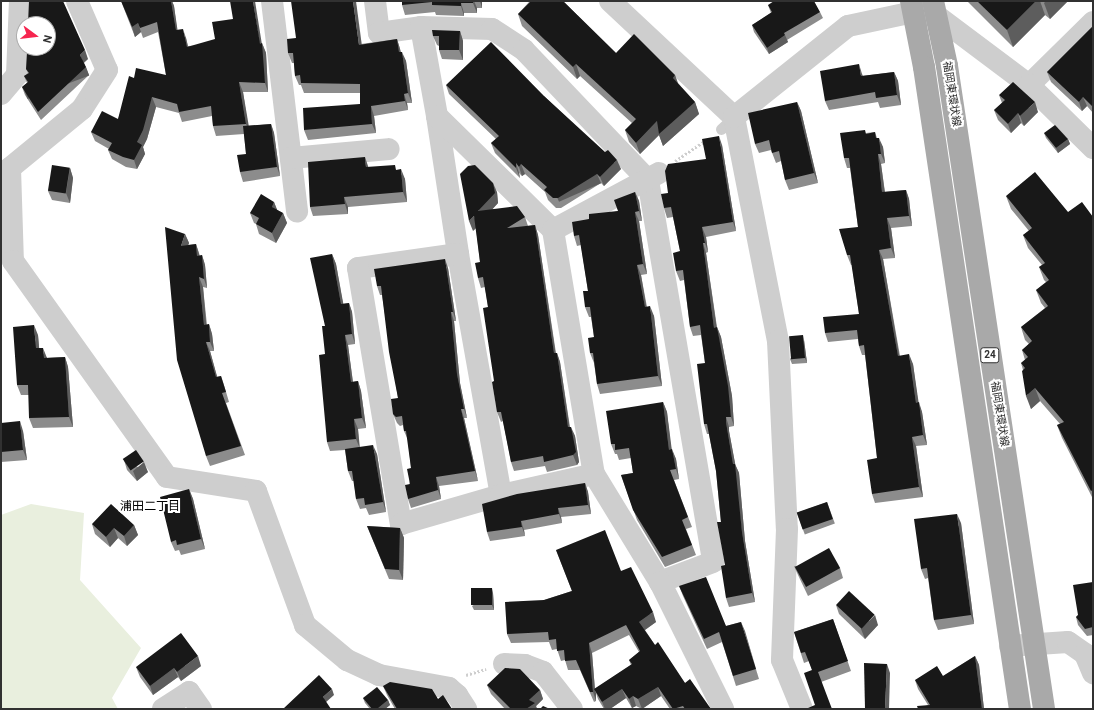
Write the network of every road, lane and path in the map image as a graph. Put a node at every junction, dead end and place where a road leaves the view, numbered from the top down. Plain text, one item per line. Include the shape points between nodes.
1 (20, 1) edge
2 (77, 1) edge
3 (272, 1) edge
4 (375, 1) edge
5 (610, 1) edge
6 (912, 6) edge
7 (935, 9) edge
8 (1093, 22) edge
9 (421, 27) junction
10 (1029, 85) junction
11 (1, 94) edge
12 (438, 116) junction
13 (728, 123) junction
14 (1093, 148) edge
15 (389, 149) dead end
16 (291, 158) junction
17 (653, 177) junction
18 (297, 212) dead end
19 (553, 230) junction
20 (458, 254) junction
21 (594, 474) junction
22 (501, 495) junction
23 (660, 582) junction
24 (1034, 644) junction
25 (1010, 646) junction
26 (504, 664) dead end
27 (1093, 673) edge
28 (163, 709) edge
29 (201, 709) edge
30 (466, 709) edge
31 (572, 709) edge
32 (723, 709) edge
33 (802, 709) edge
34 (1020, 709) edge
35 (1044, 709) edge

1 - 11 street via 17,75
2 - 30 street via 107,70 82,109 10,168 13,261 167,477 256,491 305,625 347,660 380,675 449,688
3 - 16 street
4 - 9 street via 379,33
5 - 13 street
6 - 7 street
6 - 13 street via 848,26
6 - 25 main road, 福岡東環状線 / 24
7 - 10 street
7 - 24 main road, 福岡東環状線 / 24
8 - 10 street
9 - 12 street
9 - 17 street via 492,29 524,50
10 - 14 street
12 - 19 street
12 - 20 street
13 - 17 path
13 - 33 street via 778,341 786,529 782,660
15 - 16 street
16 - 18 street
17 - 19 street
17 - 23 street via 713,562
19 - 21 street
20 - 22 street
20 - 22 street via 358,268 401,524
21 - 22 street
21 - 23 street
23 - 32 street
24 - 25 street
24 - 27 street via 1068,642 1085,654
24 - 35 main road, 福岡東環状線 / 24
25 - 34 main road, 福岡東環状線 / 24
26 - 31 street via 525,665 543,672
28 - 29 street via 189,692

